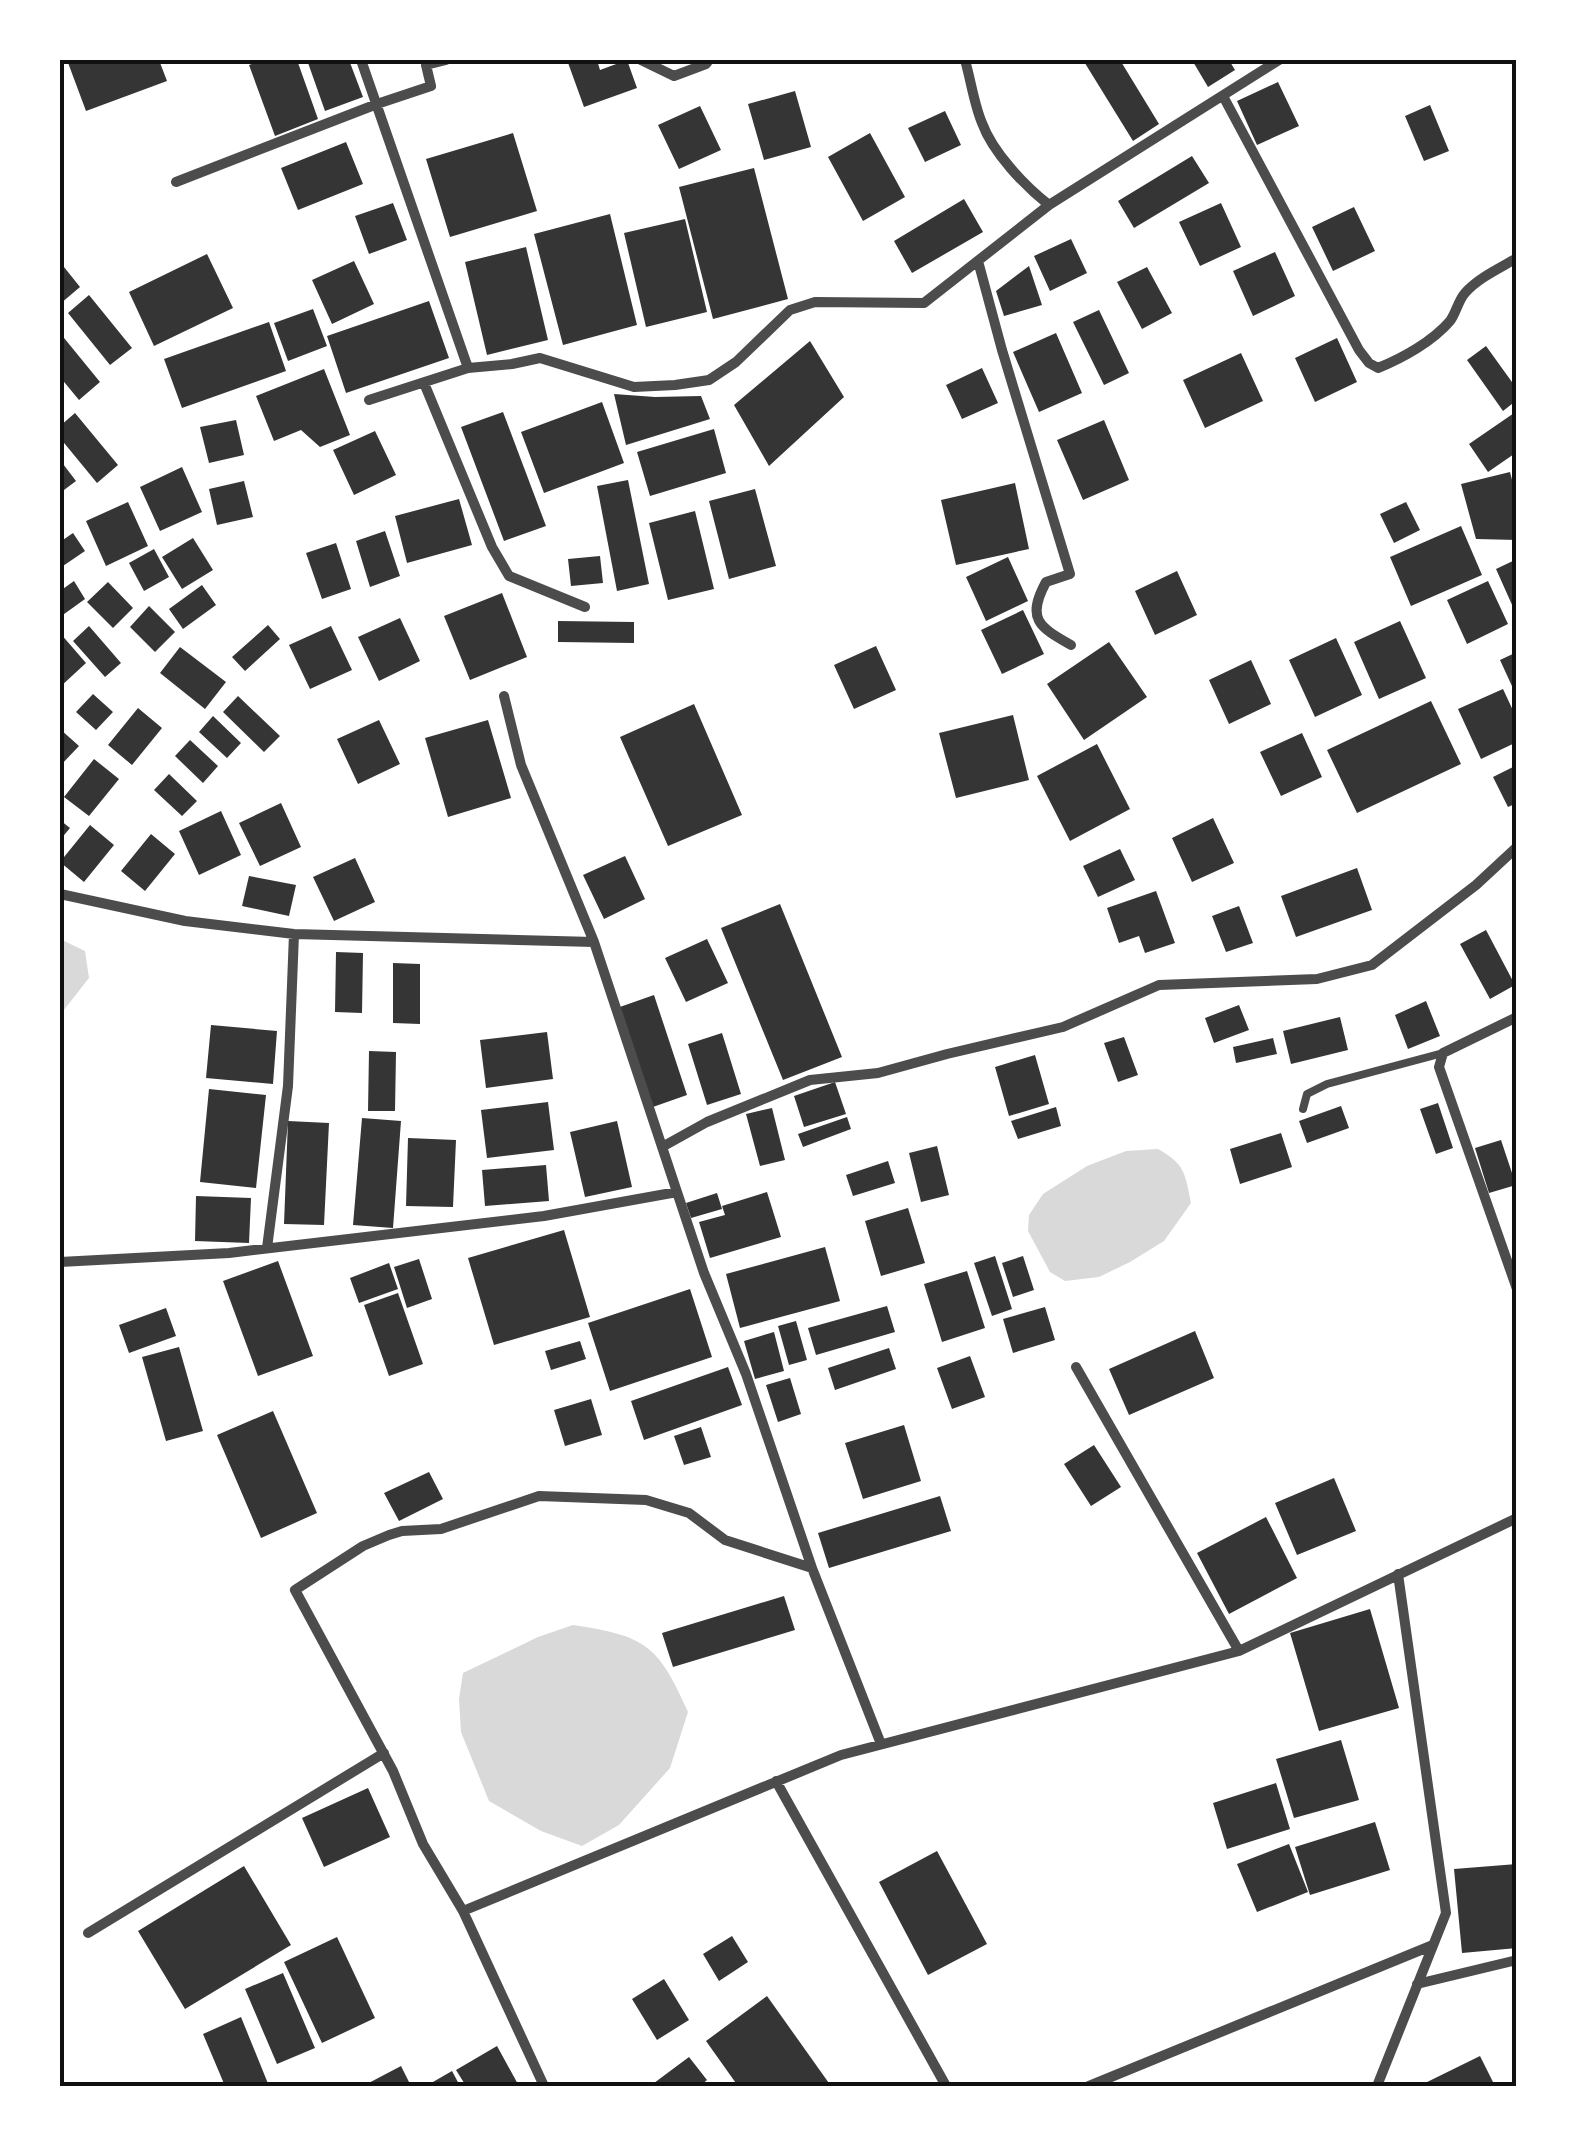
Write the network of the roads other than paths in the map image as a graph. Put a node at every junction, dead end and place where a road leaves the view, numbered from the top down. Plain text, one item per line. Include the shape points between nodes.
1 (361, 60) edge
2 (446, 60) edge
3 (640, 60) edge
4 (709, 60) edge
5 (965, 60) edge
6 (1279, 60) edge
7 (1223, 96) junction
8 (377, 104) junction
9 (176, 182) dead end
10 (1049, 204) junction
11 (1517, 258) edge
12 (978, 260) junction
13 (468, 368) junction
14 (424, 383) junction
15 (370, 400) dead end
16 (586, 607) dead end
17 (1071, 645) dead end
18 (504, 696) dead end
19 (1517, 847) edge
20 (60, 894) edge
21 (294, 934) junction
22 (594, 942) junction
23 (1517, 1017) edge
24 (1443, 1053) junction
25 (1303, 1109) dead end
26 (662, 1147) junction
27 (678, 1192) junction
28 (266, 1248) junction
29 (60, 1262) edge
30 (1517, 1289) edge
31 (1076, 1367) dead end
32 (1517, 1518) edge
33 (812, 1568) junction
34 (1398, 1574) junction
35 (1239, 1651) junction
36 (881, 1744) junction
37 (384, 1754) junction
38 (776, 1781) junction
39 (463, 1911) junction
40 (88, 1933) dead end
41 (1433, 1945) junction
42 (1517, 1960) edge
43 (1417, 1984) junction
44 (544, 2086) edge
45 (946, 2086) edge
46 (1089, 2086) edge
47 (1376, 2086) edge

1 - 8 street
2 - 8 street via 426,66 431,86
3 - 4 street via 674,76
5 - 10 street via 993,144
6 - 7 street
7 - 10 street
7 - 11 street via 1368,363 1378,368 1437,334 1464,294
8 - 9 street
8 - 13 street
10 - 12 street
12 - 13 street via 924,303 815,302 790,310 709,380 634,387 540,358
12 - 17 street via 1070,574 1046,582 1035,614 1044,630
13 - 14 street
14 - 15 street
14 - 16 street via 510,576
18 - 22 street via 522,766
19 - 26 street via 1372,964 1317,979 1159,985 1063,1027 878,1074 810,1080
20 - 21 street via 185,921
21 - 22 street
21 - 28 street via 288,1086
22 - 26 street
23 - 24 street
24 - 25 lane via 1327,1084 1307,1094
24 - 30 street via 1442,1080
26 - 27 street
27 - 28 street via 544,1216
27 - 33 street
28 - 29 street
31 - 35 street
32 - 34 street
33 - 36 street
33 - 37 street via 725,1540 689,1513 661,1504 574,1496 539,1496 363,1546 294,1590
34 - 35 street
34 - 41 street via 1446,1913
35 - 36 street
36 - 38 street
37 - 39 street via 422,1844
37 - 40 street
38 - 39 street
38 - 45 street
39 - 44 street
41 - 43 street
41 - 46 street
42 - 43 street
43 - 47 street

